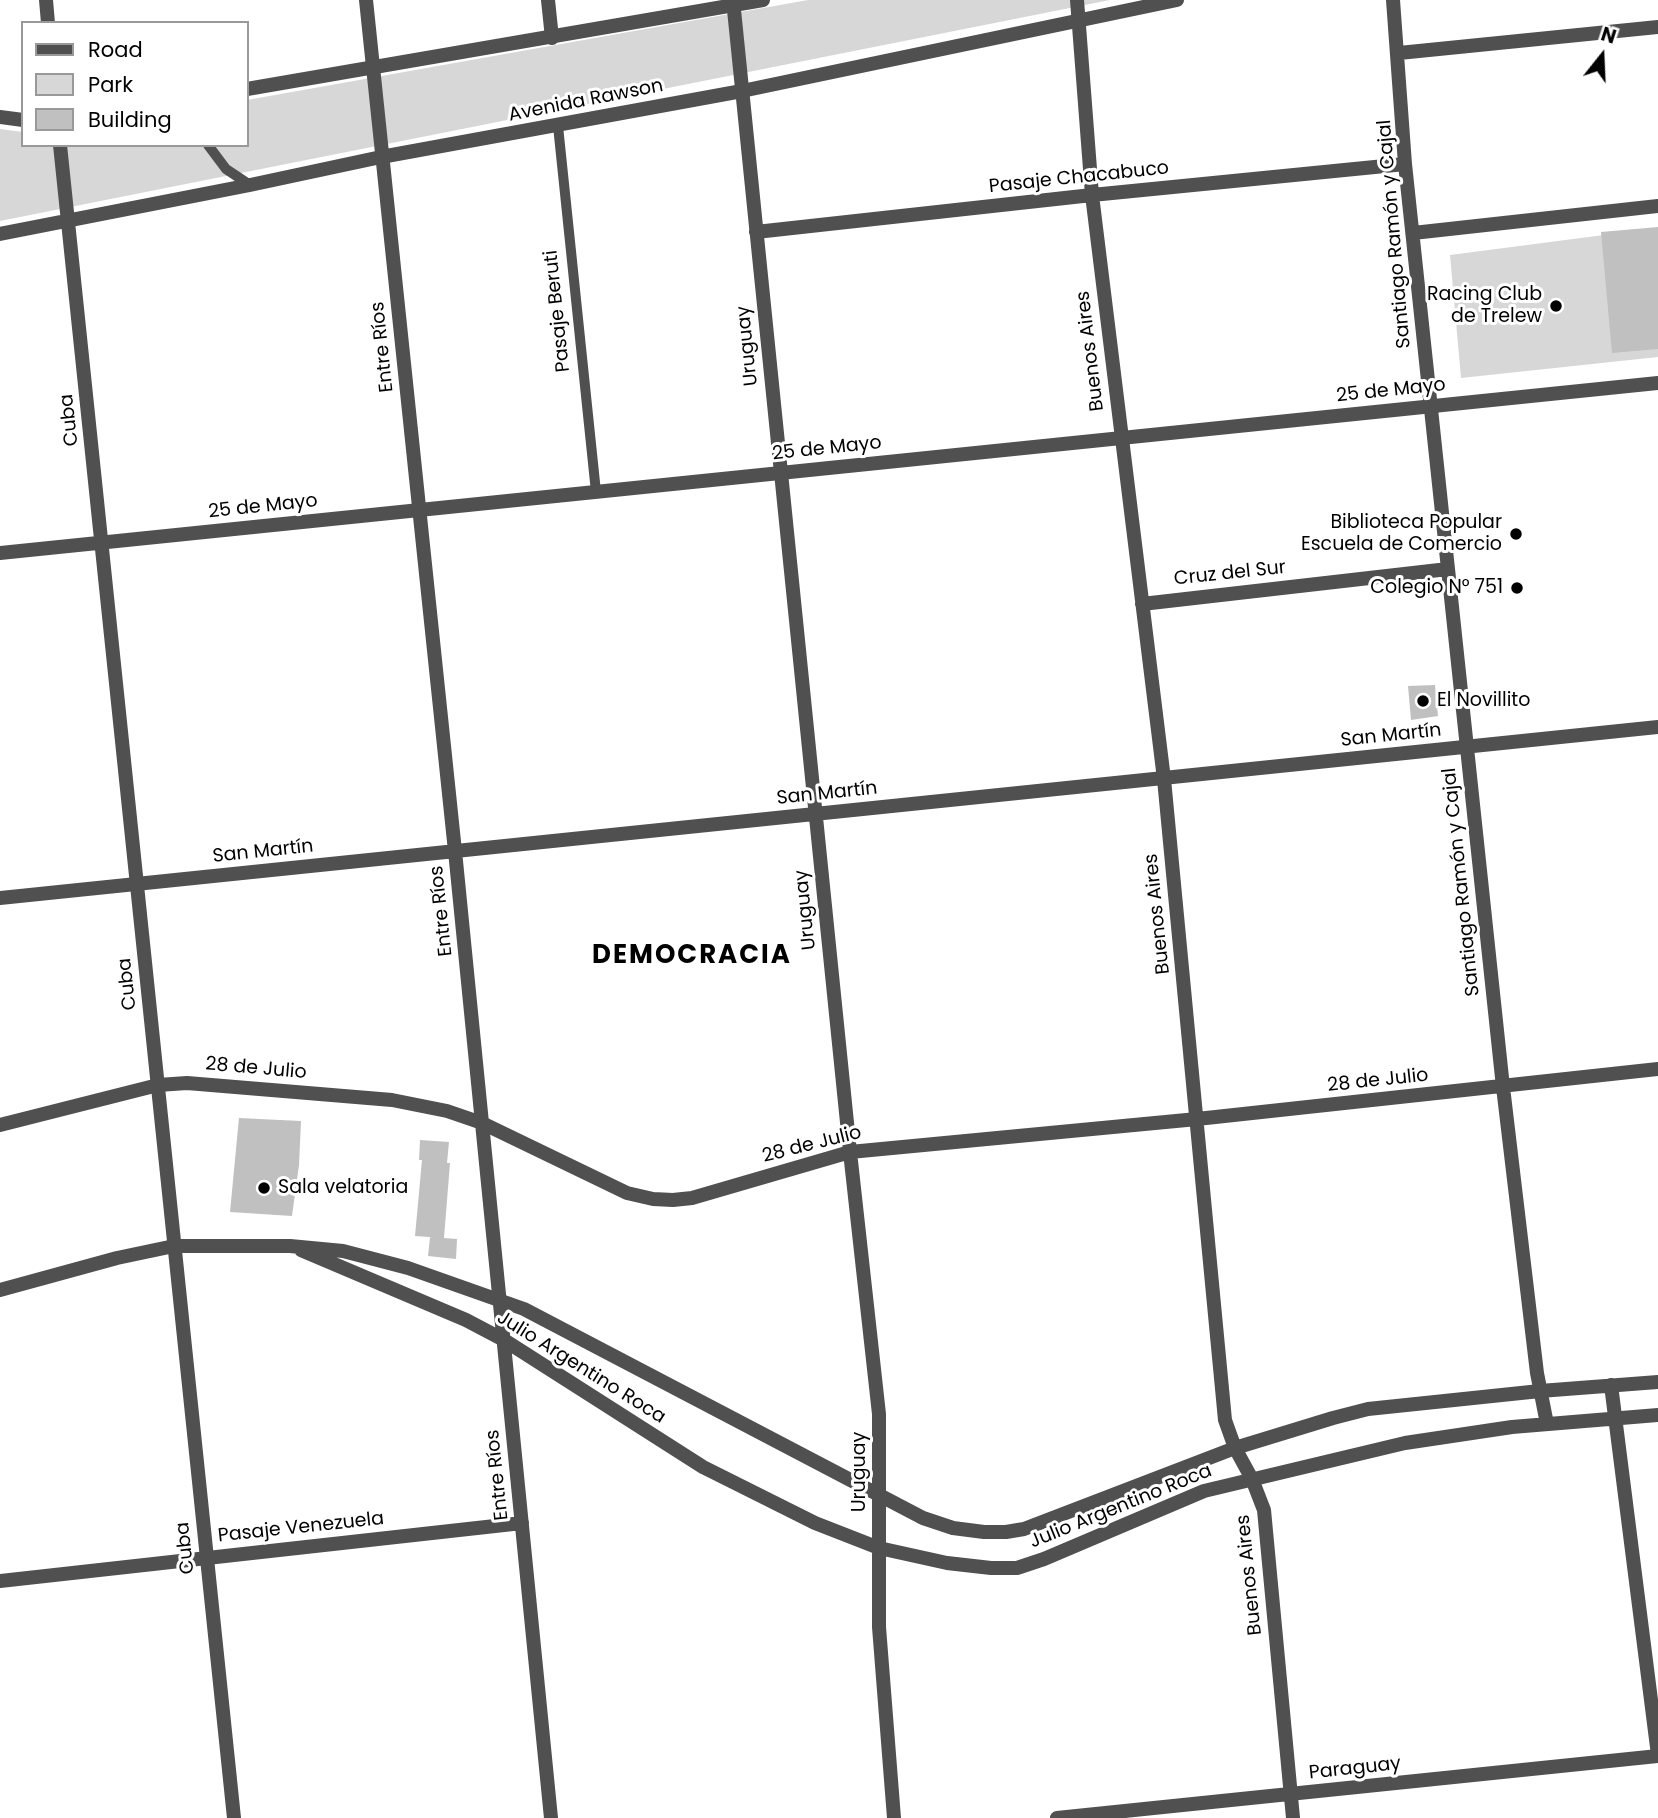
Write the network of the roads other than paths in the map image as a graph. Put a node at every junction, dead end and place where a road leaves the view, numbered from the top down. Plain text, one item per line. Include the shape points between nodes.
1 (46, 0) edge
2 (366, 0) edge
3 (548, 0) edge
4 (764, 0) edge
5 (1077, 0) edge
6 (1177, 0) edge
7 (1393, 0) edge
8 (733, 3) edge
9 (1078, 19) junction
10 (48, 21) edge
11 (1658, 27) edge
12 (552, 38) junction
13 (1399, 53) junction
14 (373, 67) junction
15 (248, 89) edge
16 (742, 91) junction
17 (0, 117) edge
18 (21, 120) edge
19 (558, 126) junction
20 (60, 147) edge
21 (210, 147) edge
22 (381, 157) junction
23 (1405, 164) junction
24 (250, 185) junction
25 (1092, 195) junction
26 (1658, 206) edge
27 (68, 220) junction
28 (756, 232) junction
29 (1413, 233) junction
30 (0, 234) edge
31 (1658, 383) edge
32 (1431, 406) junction
33 (1121, 438) junction
34 (780, 473) junction
35 (596, 492) junction
36 (420, 511) junction
37 (102, 543) junction
38 (0, 554) edge
39 (1448, 569) junction
40 (1142, 604) junction
41 (1658, 727) edge
42 (1467, 748) junction
43 (1164, 779) junction
44 (816, 814) junction
45 (455, 851) junction
46 (137, 884) junction
47 (0, 898) edge
48 (1658, 1069) edge
49 (158, 1085) junction
50 (1503, 1087) junction
51 (1197, 1119) junction
52 (482, 1123) junction
53 (0, 1125) edge
54 (850, 1152) junction
55 (174, 1246) junction
56 (290, 1246) junction
57 (0, 1290) edge
58 (500, 1299) junction
59 (504, 1340) junction
60 (1658, 1382) edge
61 (1611, 1385) junction
62 (1540, 1391) junction
63 (1658, 1415) edge
64 (1615, 1418) junction
65 (1546, 1424) junction
66 (1235, 1448) junction
67 (1252, 1479) junction
68 (879, 1497) junction
69 (522, 1523) junction
70 (879, 1548) junction
71 (207, 1558) junction
72 (0, 1581) edge
73 (1658, 1756) edge
74 (1290, 1795) junction
75 (234, 1818) edge
76 (551, 1818) edge
77 (894, 1818) edge
78 (1057, 1818) edge
79 (1293, 1818) edge

1 - 10 street
2 - 14 street, Entre Ríos
3 - 12 street
4 - 8 street
5 - 9 street, Buenos Aires
6 - 9 street, Avenida Rawson
7 - 13 street, Santiago Ramón y Cajal
8 - 12 street
8 - 16 street, Uruguay
9 - 16 street, Avenida Rawson
9 - 25 street, Buenos Aires
11 - 13 street
12 - 14 street
13 - 23 street, Santiago Ramón y Cajal
14 - 15 street
14 - 22 street, Entre Ríos
16 - 19 street, Avenida Rawson
16 - 28 street, Uruguay
17 - 18 street
19 - 22 street, Avenida Rawson
19 - 35 lane, Pasaje Beruti
20 - 27 street, Cuba
21 - 24 lane via 226,169
22 - 24 street, Avenida Rawson
22 - 36 street, Entre Ríos
23 - 25 street, Pasaje Chacabuco
23 - 29 street, Santiago Ramón y Cajal
24 - 27 street, Avenida Rawson
25 - 28 street, Pasaje Chacabuco
25 - 33 street, Buenos Aires
26 - 29 street
27 - 30 street, Avenida Rawson
27 - 37 street, Cuba
28 - 34 street, Uruguay
29 - 32 street, Santiago Ramón y Cajal
31 - 32 street, 25 de Mayo
32 - 33 street, 25 de Mayo
32 - 39 street, Santiago Ramón y Cajal
33 - 34 street, 25 de Mayo
33 - 40 street, Buenos Aires
34 - 35 street, 25 de Mayo
34 - 44 street, Uruguay
35 - 36 street, 25 de Mayo
36 - 37 street, 25 de Mayo
36 - 45 street, Entre Ríos
37 - 38 street, 25 de Mayo
37 - 46 street, Cuba
39 - 40 street, Cruz del Sur
39 - 42 street, Santiago Ramón y Cajal
40 - 43 street, Buenos Aires
41 - 42 street, San Martín
42 - 43 street, San Martín
42 - 50 street, Santiago Ramón y Cajal
43 - 44 street, San Martín
43 - 51 street, Buenos Aires
44 - 45 street, San Martín
44 - 54 street, Uruguay
45 - 46 street, San Martín
45 - 52 street, Entre Ríos
46 - 47 street, San Martín
46 - 49 street, Cuba
48 - 50 street, 28 de Julio
49 - 52 street, 28 de Julio via 187,1083 393,1100
49 - 53 street, 28 de Julio
49 - 55 street, Cuba
50 - 51 street, 28 de Julio
50 - 62 street, Santiago Ramón y Cajal
51 - 54 street, 28 de Julio
51 - 66 street, Buenos Aires via 1225,1420
52 - 54 street, 28 de Julio via 627,1193 653,1199 692,1198
52 - 58 street, Entre Ríos
54 - 68 street, Uruguay via 880,1414
55 - 56 street, Julio Argentino Roca
55 - 57 street, Julio Argentino Roca
55 - 71 street, Cuba
56 - 58 street, Julio Argentino Roca via 343,1251
56 - 59 street, Julio Argentino Roca
58 - 59 street, Entre Ríos
58 - 68 street, Julio Argentino Roca
59 - 69 street, Entre Ríos
59 - 70 street, Julio Argentino Roca via 703,1467 815,1523
60 - 61 street, Julio Argentino Roca
61 - 62 street, Julio Argentino Roca
61 - 64 street
62 - 65 street, Santiago Ramón y Cajal
62 - 66 street, Julio Argentino Roca via 1368,1409
63 - 64 street, Julio Argentino Roca
64 - 65 street, Julio Argentino Roca
64 - 73 street
65 - 67 street, Julio Argentino Roca via 1405,1443
66 - 67 street, Buenos Aires
66 - 68 street, Julio Argentino Roca via 1069,1514 1006,1532 953,1528
67 - 70 street, Julio Argentino Roca via 1204,1491 1017,1568 947,1563
67 - 74 street, Buenos Aires via 1264,1510
68 - 70 street, Uruguay
69 - 71 street, Pasaje Venezuela
69 - 76 street, Entre Ríos
70 - 77 street, Uruguay via 879,1627
71 - 72 street, Pasaje Venezuela
71 - 75 street, Cuba
73 - 74 street, Paraguay
74 - 78 street, Paraguay
74 - 79 street, Buenos Aires

